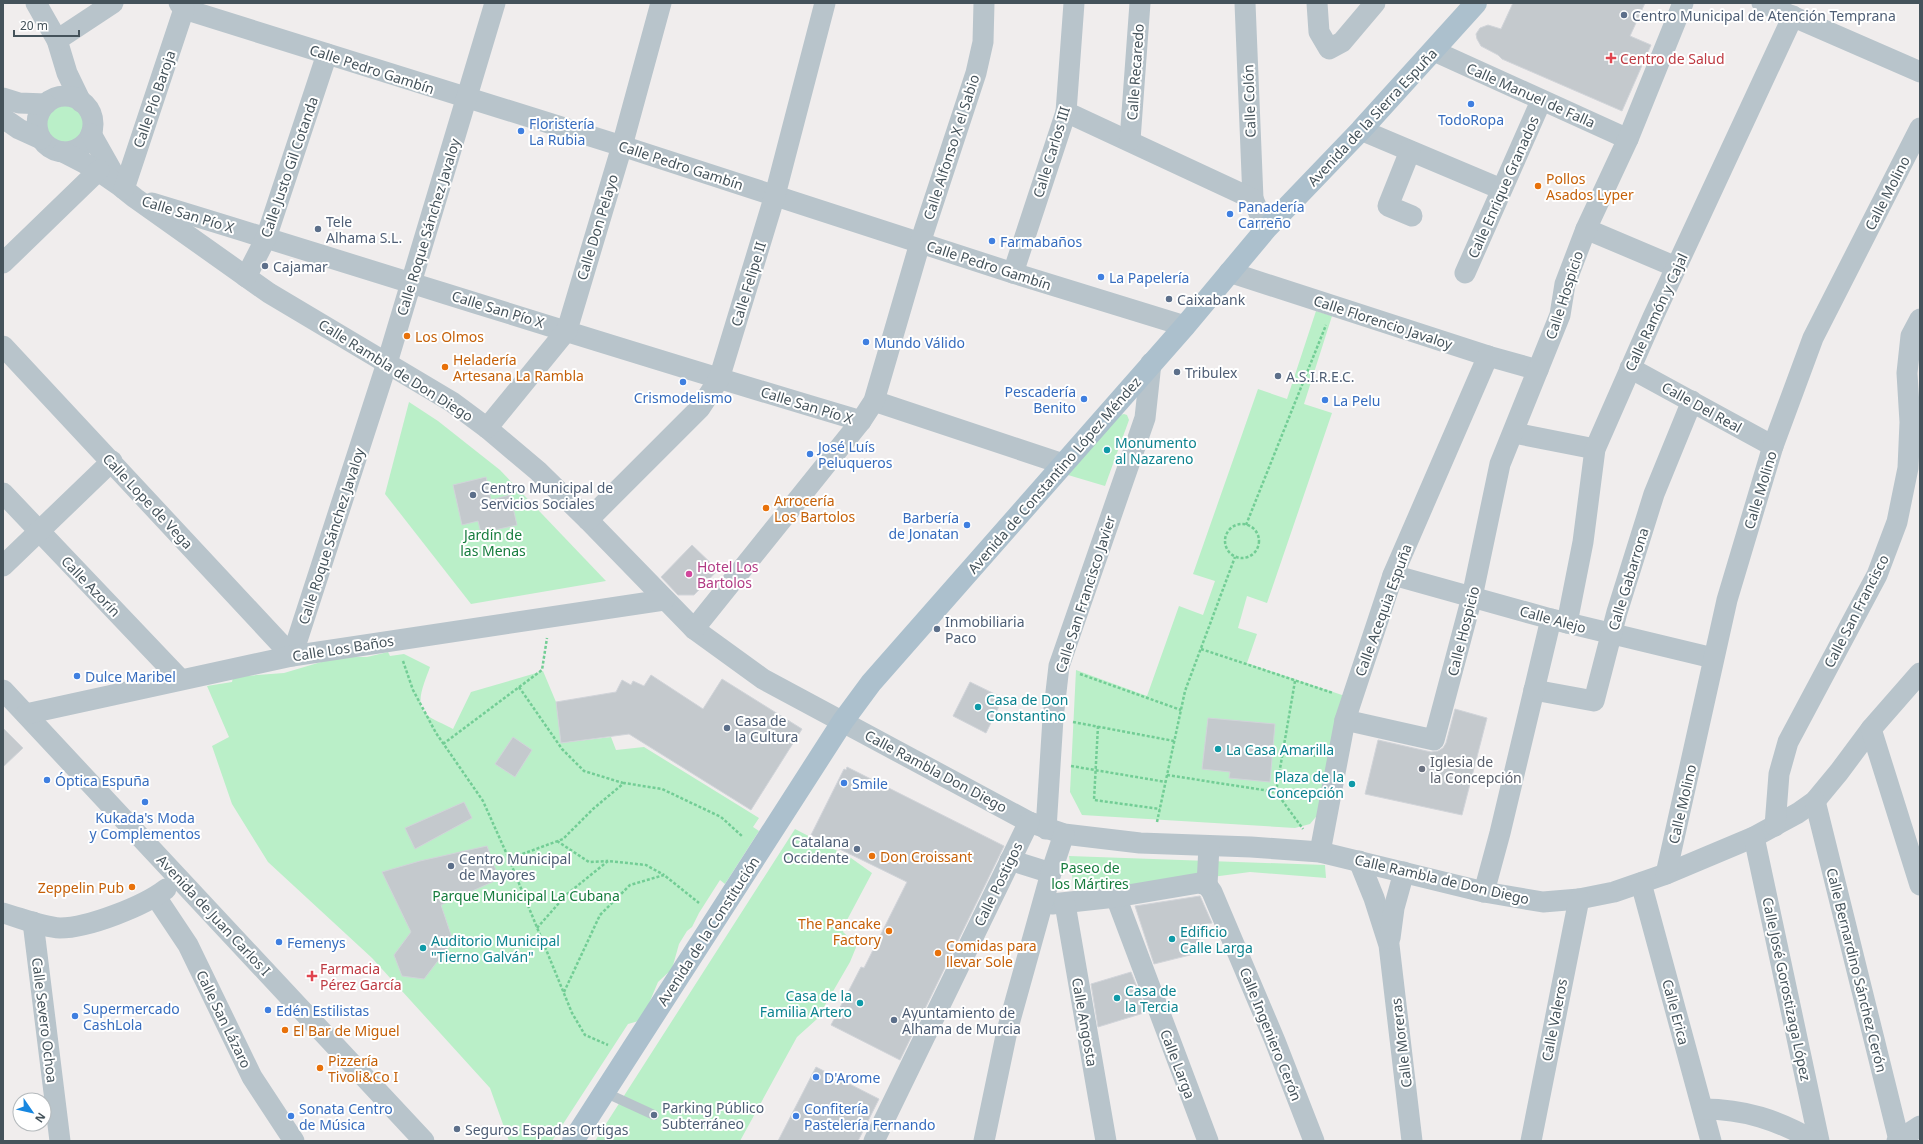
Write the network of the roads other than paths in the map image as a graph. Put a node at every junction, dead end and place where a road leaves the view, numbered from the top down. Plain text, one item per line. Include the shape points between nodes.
1 (36, 3) edge
2 (113, 3) edge
3 (495, 3) edge
4 (661, 3) edge
5 (825, 3) edge
6 (984, 3) edge
7 (1074, 3) edge
8 (1140, 3) edge
9 (1246, 3) edge
10 (1317, 3) edge
11 (1375, 3) edge
12 (1476, 3) edge
13 (1683, 3) edge
14 (1762, 3) edge
15 (182, 6) edge
16 (1793, 16) junction
17 (57, 42) junction
18 (1434, 51) junction
19 (327, 54) junction
20 (1920, 72) edge
21 (3, 98) edge
22 (467, 99) junction
23 (50, 101) junction
24 (1541, 101) junction
25 (81, 102) junction
26 (1066, 112) junction
27 (3, 118) edge
28 (1920, 128) edge
29 (1361, 130) junction
30 (91, 134) junction
31 (41, 139) junction
32 (1628, 139) junction
33 (1130, 140) junction
34 (622, 146) junction
35 (1410, 151) junction
36 (64, 152) junction
37 (99, 170) junction
38 (1501, 189) junction
39 (126, 190) junction
40 (775, 195) junction
41 (1253, 199) junction
42 (1412, 216) dead end
43 (1266, 229) junction
44 (1586, 229) junction
45 (266, 238) junction
46 (920, 243) junction
47 (3, 263) edge
48 (1676, 267) junction
49 (1229, 272) junction
50 (1012, 273) junction
51 (1465, 273) dead end
52 (246, 277) junction
53 (411, 282) junction
54 (1920, 320) edge
55 (1185, 326) junction
56 (567, 330) junction
57 (3, 346) edge
58 (1488, 356) junction
59 (387, 363) junction
60 (1151, 364) junction
61 (1630, 368) junction
62 (1538, 370) junction
63 (719, 379) junction
64 (874, 400) junction
65 (1692, 402) junction
66 (861, 421) junction
67 (488, 428) junction
68 (1514, 433) junction
69 (1773, 446) junction
70 (1595, 449) junction
71 (112, 461) junction
72 (1063, 464) junction
73 (3, 493) edge
74 (588, 520) junction
75 (40, 532) junction
76 (3, 566) edge
77 (1393, 575) junction
78 (1472, 597) junction
79 (664, 600) junction
80 (1559, 621) junction
81 (694, 629) junction
82 (1611, 634) junction
83 (292, 656) junction
84 (1714, 658) junction
85 (1920, 673) edge
86 (180, 679) junction
87 (3, 690) edge
88 (1534, 690) junction
89 (26, 714) junction
90 (1345, 720) junction
91 (843, 721) junction
92 (1871, 729) junction
93 (1815, 801) junction
94 (1775, 826) junction
95 (1046, 828) junction
96 (1754, 837) junction
97 (1209, 846) junction
98 (1320, 852) junction
99 (1010, 860) junction
100 (1359, 861) junction
101 (1404, 872) junction
102 (1050, 874) junction
103 (1666, 874) junction
104 (180, 878) junction
105 (1641, 883) junction
106 (1207, 885) junction
107 (1920, 885) edge
108 (1484, 892) junction
109 (1116, 896) junction
110 (156, 897) junction
111 (1579, 899) junction
112 (1065, 904) junction
113 (1042, 905) junction
114 (3, 913) edge
115 (33, 922) junction
116 (1390, 945) junction
117 (604, 1092) junction
118 (1703, 1109) junction
119 (654, 1115) dead end
120 (1920, 1126) edge
121 (1898, 1140) edge
122 (60, 1141) edge
123 (294, 1141) edge
124 (424, 1141) edge
125 (573, 1141) edge
126 (874, 1141) edge
127 (984, 1141) edge
128 (1106, 1141) edge
129 (1208, 1141) edge
130 (1314, 1141) edge
131 (1412, 1141) edge
132 (1531, 1141) edge
133 (1711, 1141) edge
134 (1814, 1141) edge
135 (1819, 1141) edge

1 - 17 street
2 - 17 street
3 - 22 street, Calle Roque Sánchez Javaloy
4 - 34 street, Calle Don Pelayo
5 - 40 street, Calle Felipe II
6 - 46 street, Calle Alfonso X el Sabio via 983,42 976,73
7 - 26 street, Calle Carlos III
8 - 33 street, Calle Recaredo
9 - 41 street, Calle Colón
10 - 11 street via 1319,32 1329,49 1342,42
12 - 18 main road, Avenida de la Sierra Espuña
13 - 32 street, Calle Hospicio
14 - 16 street
15 - 19 street, Calle Pedro Gambín
15 - 39 street, Calle Pío Baroja
16 - 20 street
16 - 48 street, Calle Ramón y Cajal
17 - 23 street via 58,76
17 - 25 street via 67,73
18 - 24 street, Calle Manuel de Falla
18 - 29 main road, Avenida de la Sierra Espuña
19 - 22 street, Calle Pedro Gambín
19 - 45 street, Calle Justo Gil Cotanda
21 - 23 street via 19,103
22 - 34 street, Calle Pedro Gambín
22 - 53 street, Calle Roque Sánchez Javaloy
23 - 25 street via 64,96
23 - 31 street via 40,111 38,130
24 - 32 street, Calle Manuel de Falla
24 - 38 street, Calle Enrique Granados
25 - 30 street via 88,108 91,116
26 - 33 street
26 - 50 street, Calle Carlos III
27 - 31 street
28 - 69 street, Calle Molino via 1813,338
29 - 35 street
29 - 43 main road, Avenida de la Sierra Espuña
30 - 36 street via 80,148
30 - 39 street
31 - 36 street via 47,146
32 - 44 street, Calle Hospicio
33 - 41 street
34 - 40 street, Calle Pedro Gambín
34 - 56 street, Calle Don Pelayo
35 - 38 street
35 - 42 street via 1388,206
36 - 37 street
37 - 39 street
37 - 47 street
38 - 51 street, Calle Enrique Granados
39 - 45 street, Calle San Pío X
39 - 52 street, Calle Rambla de Don Diego
40 - 46 street, Calle Pedro Gambín
40 - 63 street, Calle Felipe II
41 - 43 street
43 - 49 main road, Avenida de Constantino López Méndez
44 - 48 street
44 - 62 street, Calle Hospicio via 1564,284 1560,315
45 - 52 street, Calle Justo Gil Cotanda
45 - 53 street, Calle San Pío X
46 - 50 street, Calle Pedro Gambín
46 - 64 street, Calle Alfonso X el Sabio
48 - 61 street, Calle Ramón y Cajal
49 - 55 main road, Avenida de Constantino López Méndez
49 - 58 street, Calle Florencio Javaloy
50 - 55 street, Calle Pedro Gambín
52 - 59 street, Calle Rambla de Don Diego
53 - 56 street, Calle San Pío X
53 - 59 street, Calle Roque Sánchez Javaloy
54 - 94 street, Calle San Francisco via 1911,336 1908,365 1908,468 1897,522 1877,575 1788,742 1779,774
55 - 60 main road, Avenida de Constantino López Méndez
56 - 63 street, Calle San Pío X
56 - 67 street, Calle Don Pelayo
57 - 71 street, Calle Lope de Vega
58 - 62 street, Calle Florencio Javaloy
58 - 77 street, Calle Acequia Espuña
59 - 67 street, Calle Rambla de Don Diego via 452,402
59 - 83 street, Calle Roque Sánchez Javaloy
60 - 72 main road, Avenida de Constantino López Méndez
60 - 95 street, Calle San Francisco Javier via 1145,418 1059,666
61 - 65 street, Calle Del Real
61 - 70 street, Calle Ramón y Cajal
62 - 68 street, Calle Hospicio
63 - 66 street, Calle San Pío X
63 - 74 street, Calle Felipe II via 700,408
64 - 66 street, Calle Alfonso X el Sabio
64 - 72 street
65 - 69 street, Calle Del Real
65 - 82 street, Calle Gabarrona via 1654,494
66 - 81 street, Calle Alfonso X el Sabio
67 - 74 street, Calle Rambla de Don Diego via 538,471
68 - 70 street
68 - 78 street, Calle Hospicio via 1500,464
69 - 84 street, Calle Molino via 1727,600
70 - 80 street, Calle Ramón y Cajal via 1583,542
71 - 75 street
71 - 83 street, Calle Lope de Vega
72 - 91 main road, Avenida de Constantino López Méndez via 871,683
73 - 75 street, Calle Azorín
74 - 79 street, Calle Rambla de Don Diego
75 - 76 street
75 - 86 street, Calle Azorín
77 - 78 street, Calle Alejo
77 - 90 street, Calle Acequia Espuña
78 - 80 street, Calle Alejo
78 - 90 street, Calle Hospicio via 1434,740
79 - 81 street, Calle Rambla de Don Diego
79 - 83 street, Calle Los Baños
80 - 82 street, Calle Alejo
80 - 88 street, Calle Ramón y Cajal
81 - 91 street, Calle Rambla de Don Diego via 763,679
82 - 84 street, Calle Alejo
82 - 88 street, Calle Gabarrona via 1594,702
83 - 86 street, Calle Los Baños
84 - 103 street, Calle Molino
85 - 92 street, Calle Rambla de Don Diego
86 - 89 street, Calle Los Baños
87 - 89 street, Avenida de Juan Carlos I
88 - 108 street, Calle Ramón y Cajal
89 - 104 street, Avenida de Juan Carlos I
90 - 98 street, Calle Acequia Espuña
91 - 95 street, Calle Rambla Don Diego
91 - 117 main road, Avenida de la Constitución
92 - 93 street, Calle Rambla de Don Diego
92 - 107 street
93 - 94 street, Calle Rambla de Don Diego
93 - 121 street, Calle Bernardino Sánchez Cerón
94 - 96 street, Calle Rambla de Don Diego
95 - 97 street, Calle Rambla de Don Diego via 1152,844
95 - 99 street, Calle Postigos
95 - 102 street
96 - 103 street, Calle Rambla de Don Diego
96 - 135 street, Calle José Gorostizaga López
97 - 98 street, Calle Rambla de Don Diego
97 - 106 street
98 - 100 street, Calle Rambla de Don Diego
99 - 102 street
99 - 126 street, Calle Postigos
100 - 101 street, Calle Rambla de Don Diego
100 - 116 street, Calle Moreras
101 - 108 street, Calle Rambla de Don Diego
101 - 116 street, Calle Moreras via 1394,908
102 - 113 street
103 - 105 street, Calle Rambla de Don Diego
104 - 110 street
104 - 124 street, Avenida de Juan Carlos I
105 - 111 street, Calle Rambla de Don Diego
105 - 118 street, Calle Erica
106 - 109 street via 1200,882
106 - 130 street, Calle Ingeniero Cerón via 1275,1041
108 - 111 street, Calle Rambla de Don Diego via 1543,902
109 - 112 street
109 - 129 street, Calle Larga
110 - 115 street via 89,924 60,928
110 - 123 street, Calle San Lázaro via 188,945 252,1076
111 - 132 street, Calle Valeros
112 - 113 street
112 - 128 street, Calle Angosta
113 - 127 street via 1007,1031
114 - 115 street
115 - 122 street, Calle Severo Ochoa
116 - 131 street, Calle Moreras
117 - 119 lane
117 - 125 main road, Avenida de la Constitución
118 - 133 street, Calle Erica
118 - 134 street via 1720,1109 1769,1118
120 - 121 street

